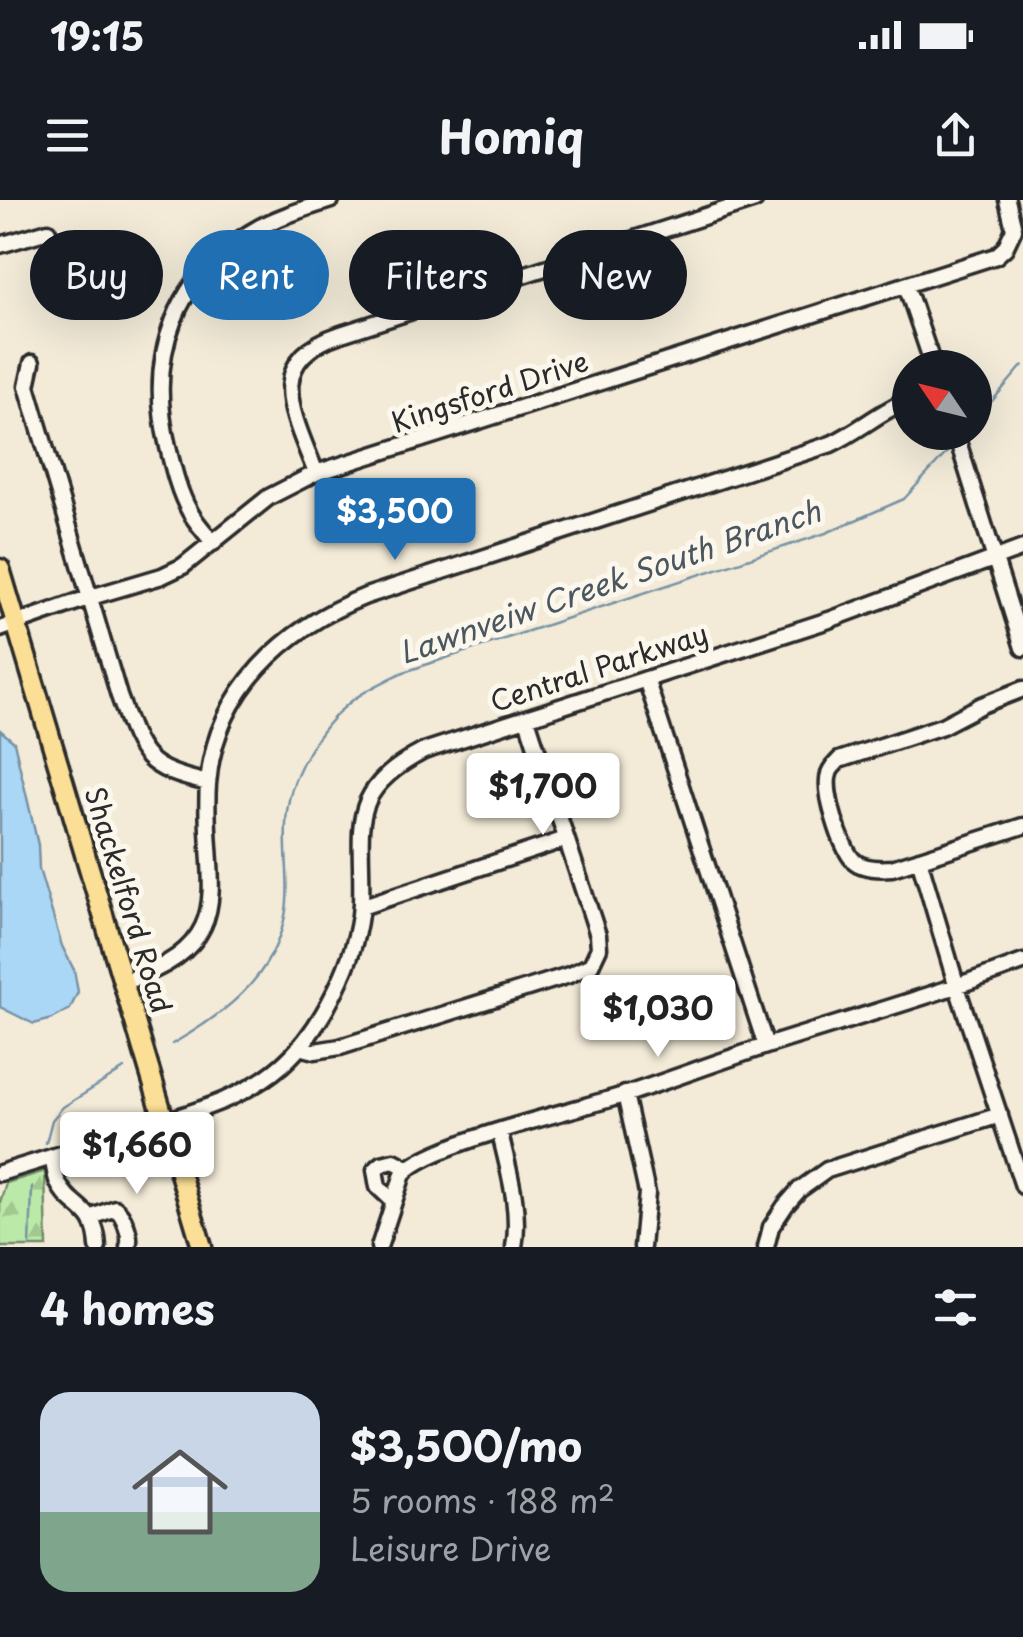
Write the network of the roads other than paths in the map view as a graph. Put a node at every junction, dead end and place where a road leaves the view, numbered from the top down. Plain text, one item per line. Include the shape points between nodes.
1 (331, 200) edge
2 (754, 200) edge
3 (1007, 200) edge
4 (30, 237) edge
5 (0, 246) edge
6 (906, 285) junction
7 (928, 350) edge
8 (32, 364) dead end
9 (892, 407) edge
10 (960, 450) edge
11 (316, 474) junction
12 (213, 543) junction
13 (1023, 548) edge
14 (996, 557) junction
15 (0, 569) edge
16 (91, 597) junction
17 (8, 626) edge
18 (1023, 648) edge
19 (646, 679) junction
20 (1023, 688) edge
21 (528, 718) junction
22 (208, 784) junction
23 (1023, 826) edge
24 (566, 840) junction
25 (919, 859) junction
26 (361, 907) junction
27 (1023, 962) edge
28 (124, 982) junction
29 (957, 987) junction
30 (766, 1046) junction
31 (299, 1048) junction
32 (625, 1094) junction
33 (1000, 1115) junction
34 (163, 1122) junction
35 (500, 1132) junction
36 (52, 1158) junction
37 (407, 1168) junction
38 (0, 1172) edge
39 (1023, 1186) edge
40 (392, 1201) junction
41 (90, 1218) junction
42 (98, 1247) edge
43 (128, 1247) edge
44 (202, 1247) edge
45 (379, 1247) edge
46 (514, 1247) edge
47 (642, 1247) edge
48 (766, 1247) edge

1 - 12 street via 260,227 222,254 190,290 164,348 158,397 172,464 190,512
2 - 11 street via 310,347 293,368 289,396
3 - 6 street, Kingsford Drive via 1011,238 996,256
4 - 5 street
6 - 7 street
6 - 11 street, Kingsford Drive
8 - 16 street via 27,386
9 - 22 street via 832,444 324,614 285,640 253,674 227,718
10 - 14 street
11 - 12 street, Kingsford Drive via 260,503
12 - 16 street, Kingsford Drive via 162,576
13 - 14 street, Central Parkway
14 - 18 street
14 - 19 street, Central Parkway
15 - 17 main road, Shackelford Road
16 - 17 street, Kingsford Drive
16 - 22 street via 118,696 144,756 172,775
17 - 28 main road, Shackelford Road
19 - 21 street, Central Parkway
19 - 30 street
20 - 25 street via 942,726 838,760 829,774 834,818 854,862 892,868
21 - 24 street
21 - 26 street, Central Parkway via 424,751 387,772 360,827
22 - 28 street via 212,893 206,919 172,962
23 - 25 street
24 - 26 street
24 - 31 street via 598,935 591,965 340,1047
25 - 29 street
26 - 31 street, Central Parkway via 336,988
27 - 29 street
28 - 34 main road, Shackelford Road
29 - 30 street
29 - 33 street
30 - 32 street
31 - 34 street, Central Parkway via 245,1090
32 - 35 street
32 - 47 street via 646,1193
33 - 39 street
33 - 48 street via 827,1170 785,1206
34 - 36 street, Central Parkway
34 - 44 main road, Shackelford Road
35 - 37 street via 440,1149
35 - 46 street via 512,1183
36 - 38 street, Central Parkway
36 - 41 street via 58,1182
37 - 40 street
37 - 40 street via 394,1161 375,1170 378,1188
40 - 45 street
41 - 42 street
41 - 43 street via 115,1208

